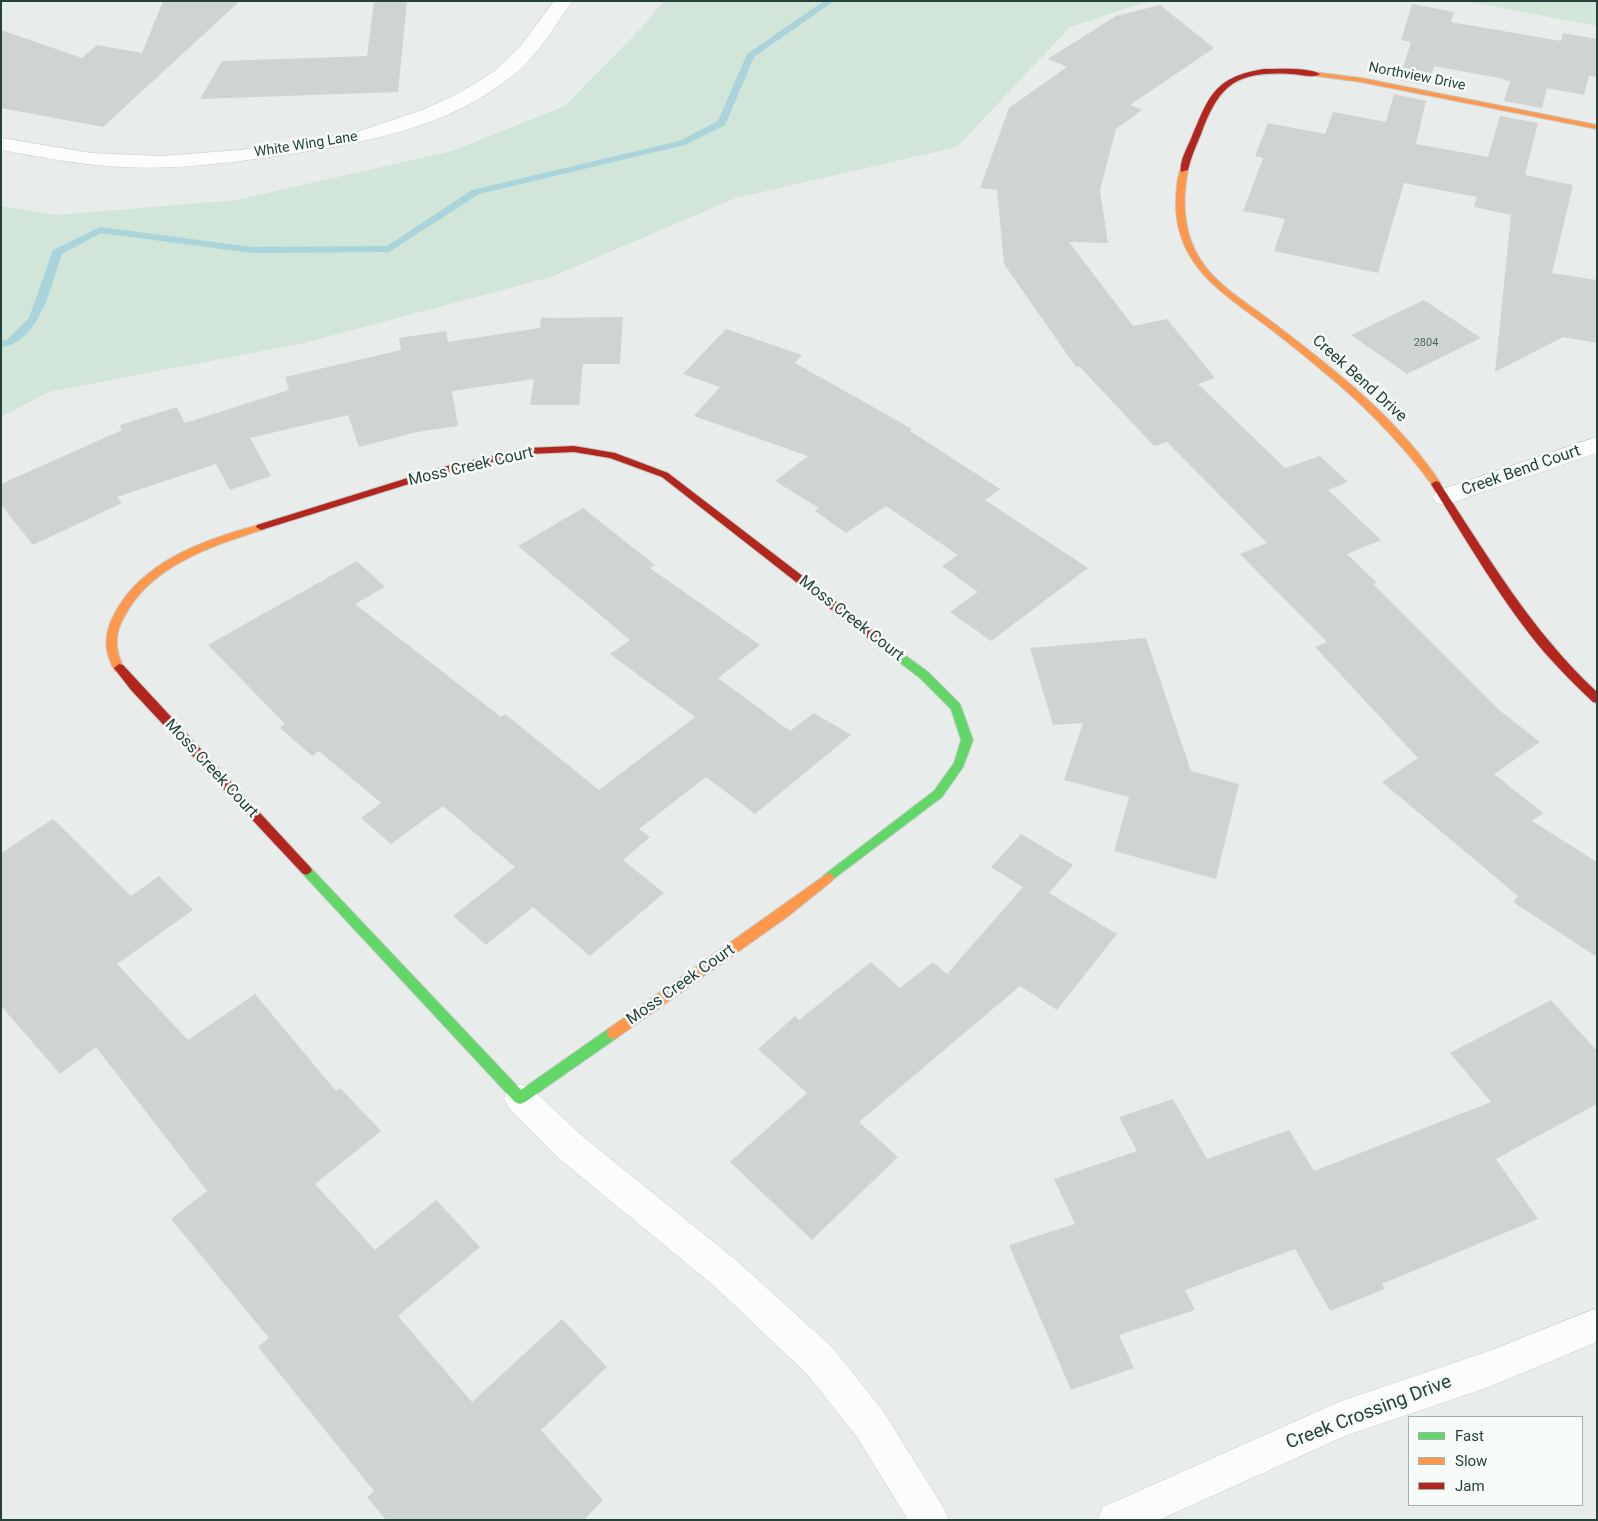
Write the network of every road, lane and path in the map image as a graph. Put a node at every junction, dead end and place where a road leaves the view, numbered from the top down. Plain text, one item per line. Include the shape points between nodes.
1 (563, 1) edge
2 (1232, 80) joint
3 (1597, 127) edge
4 (1, 144) edge
5 (1597, 445) edge
6 (1445, 497) junction
7 (1597, 699) edge
8 (520, 1098) junction
9 (1597, 1325) edge
10 (930, 1520) edge
11 (1116, 1520) edge

1 - 4 street, White Wing Lane via 528,51 500,76 411,123 358,138 222,159 164,162 120,161
2 - 3 street, Northview Drive via 1255,72 1278,71 1340,77
2 - 6 street, Creek Bend Drive via 1219,90 1186,160 1178,200 1184,233 1196,260 1214,280 1361,399 1405,443
5 - 6 street, Creek Bend Court
6 - 7 street, Creek Bend Drive via 1500,587 1529,626 1572,678
8 - 8 street, Moss Creek Court via 135,687 114,661 110,635 120,609 138,587 173,561 216,541 443,470 528,451 574,449 612,455 665,475 924,675 956,707 967,740 959,764 938,794 783,913
8 - 10 street, Moss Creek Court via 569,1146 725,1273 820,1361 870,1424
9 - 11 street, Creek Crossing Drive via 1489,1369 1341,1419

